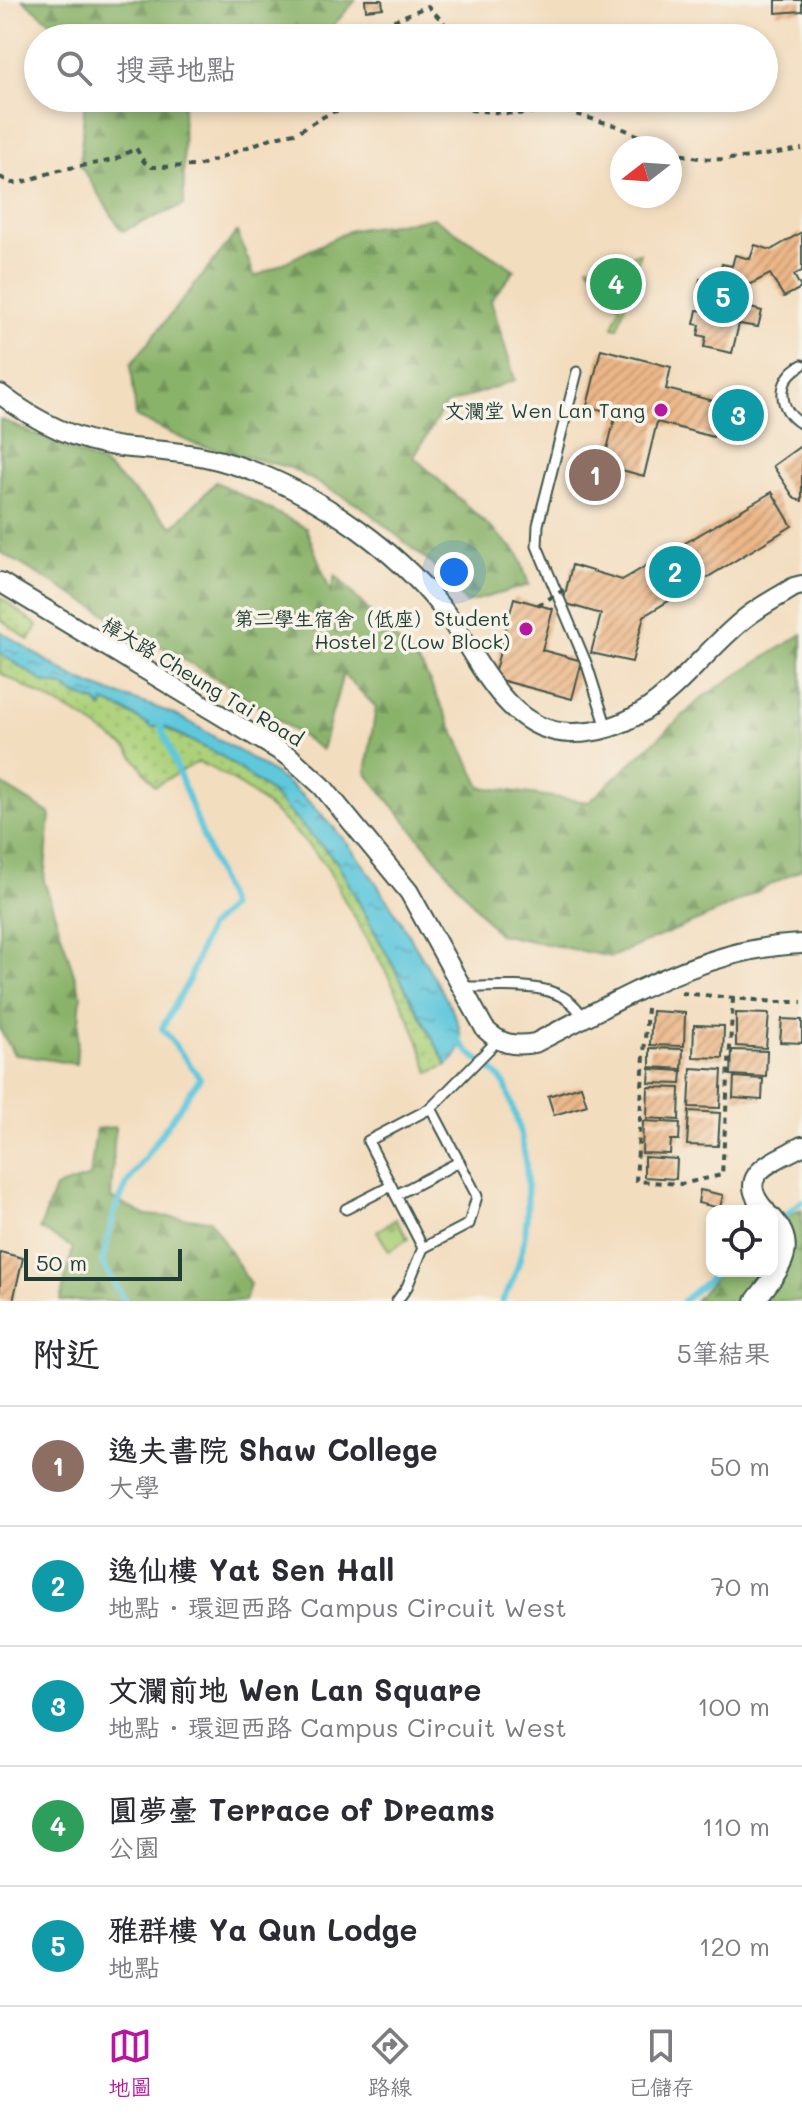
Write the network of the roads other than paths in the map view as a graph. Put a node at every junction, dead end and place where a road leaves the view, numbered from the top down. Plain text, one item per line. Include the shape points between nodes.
1 (802, 365) edge
2 (577, 372) dead end
3 (0, 394) edge
4 (802, 424) edge
5 (0, 582) edge
6 (802, 585) edge
7 (607, 728) junction
8 (802, 944) edge
9 (462, 987) junction
10 (583, 1018) junction
11 (495, 1043) junction
12 (431, 1108) junction
13 (802, 1146) edge
14 (459, 1162) junction
15 (394, 1190) junction
16 (762, 1205) edge
17 (346, 1209) dead end
18 (778, 1230) edge
19 (423, 1248) junction
20 (778, 1268) edge
21 (772, 1277) edge
22 (397, 1301) edge
23 (755, 1301) edge

1 - 4 lane via 790,374 782,395 790,416
2 - 7 lane via 537,546
3 - 7 street via 56,428 88,440 235,465 318,502 381,546 420,582 513,709 558,732
5 - 9 street, 樟大路 Cheung Tai Road via 290,757 322,786 409,892
6 - 7 street via 743,619 644,714
8 - 10 street via 711,961
9 - 10 lane via 550,990 570,1000
9 - 11 street, 樟大路 Cheung Tai Road
10 - 11 street via 535,1043
11 - 12 lane
12 - 14 lane
12 - 15 lane via 368,1141
13 - 16 street via 761,1169 753,1187
14 - 15 lane
14 - 19 lane via 477,1196 469,1224
15 - 17 lane
15 - 19 lane
18 - 20 street via 787,1248
19 - 22 lane
21 - 23 street

